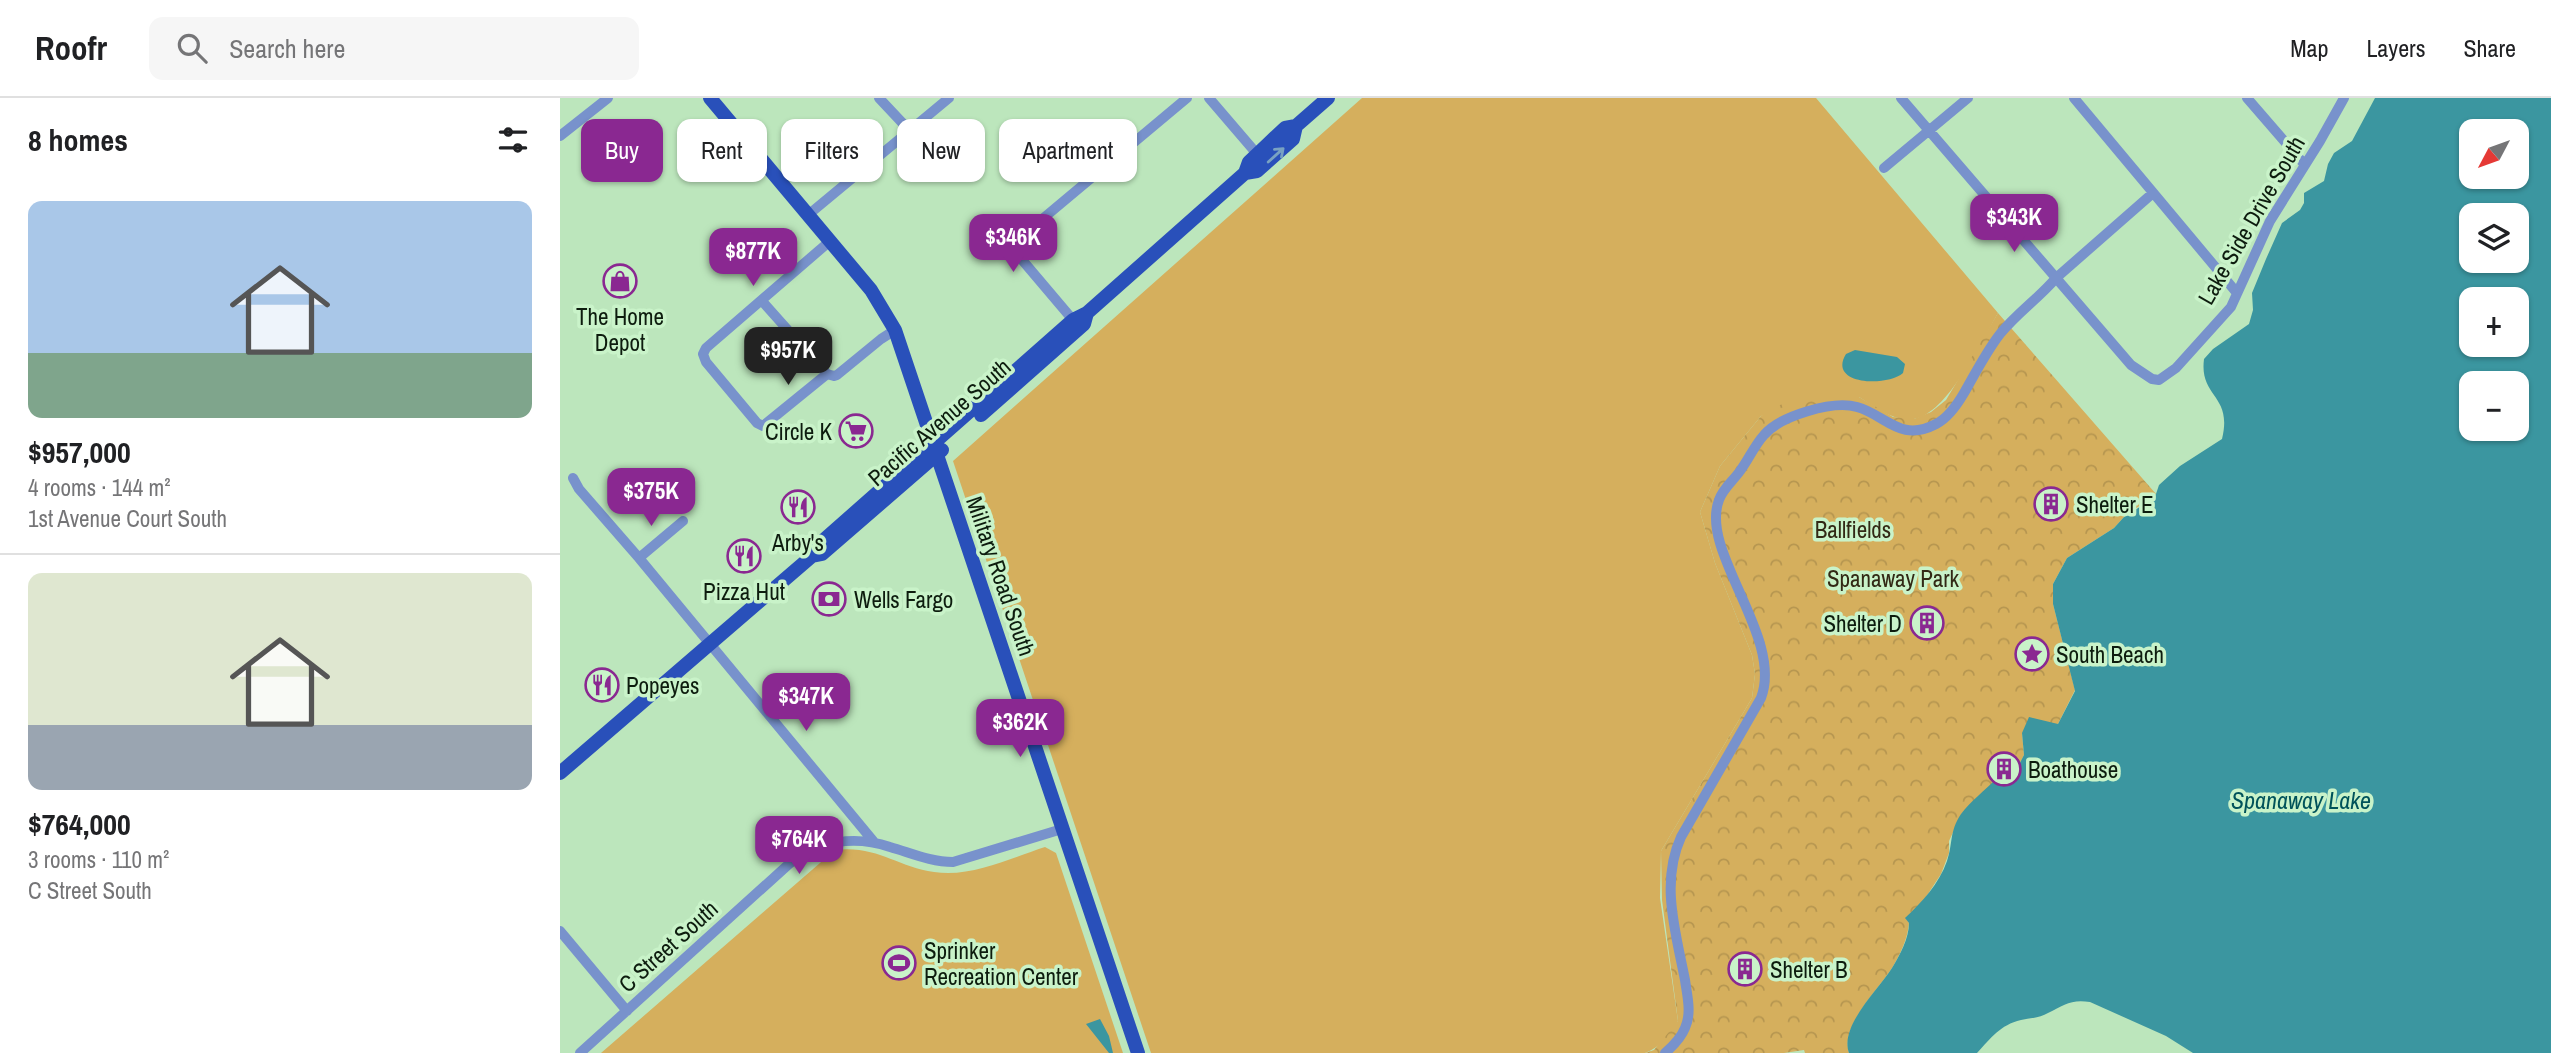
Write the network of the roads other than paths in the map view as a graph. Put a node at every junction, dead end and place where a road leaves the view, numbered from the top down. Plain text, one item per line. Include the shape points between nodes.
1 (608, 98) edge
2 (710, 98) edge
3 (879, 98) edge
4 (950, 98) edge
5 (1187, 98) edge
6 (1209, 98) edge
7 (1328, 98) edge
8 (1901, 98) edge
9 (1968, 98) edge
10 (2074, 98) edge
11 (2247, 98) edge
12 (2344, 98) edge
13 (899, 119) edge
14 (925, 119) edge
15 (1296, 126) junction
16 (1929, 130) junction
17 (560, 136) edge
18 (897, 142) edge
19 (1257, 154) junction
20 (2305, 165) junction
21 (1884, 168) dead end
22 (1245, 173) junction
23 (2153, 193) junction
24 (808, 215) junction
25 (830, 241) junction
26 (2056, 278) junction
27 (2237, 293) junction
28 (762, 301) junction
29 (1080, 316) junction
30 (895, 330) junction
31 (827, 374) junction
32 (936, 449) junction
33 (573, 478) dead end
34 (683, 521) dead end
35 (639, 558) junction
36 (711, 645) junction
37 (560, 773) edge
38 (1062, 829) junction
39 (874, 842) junction
40 (560, 931) edge
41 (627, 1011) junction
42 (580, 1053) edge
43 (1138, 1053) edge
44 (1665, 1053) edge

1 - 17 street
2 - 24 main road, Military Road South
3 - 13 street
4 - 14 street
5 - 29 street via 1034,226 1014,248
6 - 19 street
7 - 15 main road, Pacific Avenue South
8 - 16 street
9 - 16 street
10 - 23 street
11 - 20 street
12 - 20 street, Lake Side Drive South
15 - 19 main road, Pacific Avenue South via 1285,128
22 -> 15 main road, Pacific Avenue South via 1257,171 1293,139
16 - 21 street
16 - 26 street
18 - 24 street
19 - 22 main road, Pacific Avenue South
20 - 27 street, Lake Side Drive South via 2270,221
22 - 29 main road, Pacific Avenue South
23 - 26 street
23 - 27 street
24 - 25 main road, Military Road South
25 - 28 street
25 - 30 main road, Military Road South via 871,290
26 - 27 street, Lake Side Drive South via 2131,365 2152,379 2163,379 2176,368 2226,313
26 - 44 street via 1999,336 1942,421 1927,428 1904,429 1857,407 1811,409 1765,434 1719,498 1721,545 1758,641 1765,685 1672,860 1671,900 1688,1017 1679,1039
28 - 31 street
28 - 31 street via 703,354 757,423 763,426
29 - 32 main road, Pacific Avenue South
30 - 31 street via 837,375
30 - 32 main road, Military Road South
32 - 36 main road, Pacific Avenue South via 817,546 812,556
32 - 38 main road, Military Road South
33 - 35 street
34 - 35 street
35 - 36 street
36 - 37 main road, Pacific Avenue South
36 - 39 street
38 - 39 street, C Street South via 953,862
38 - 43 main road, Military Road South
39 - 41 street, C Street South via 828,843 796,858
40 - 41 street
41 - 42 street, C Street South

